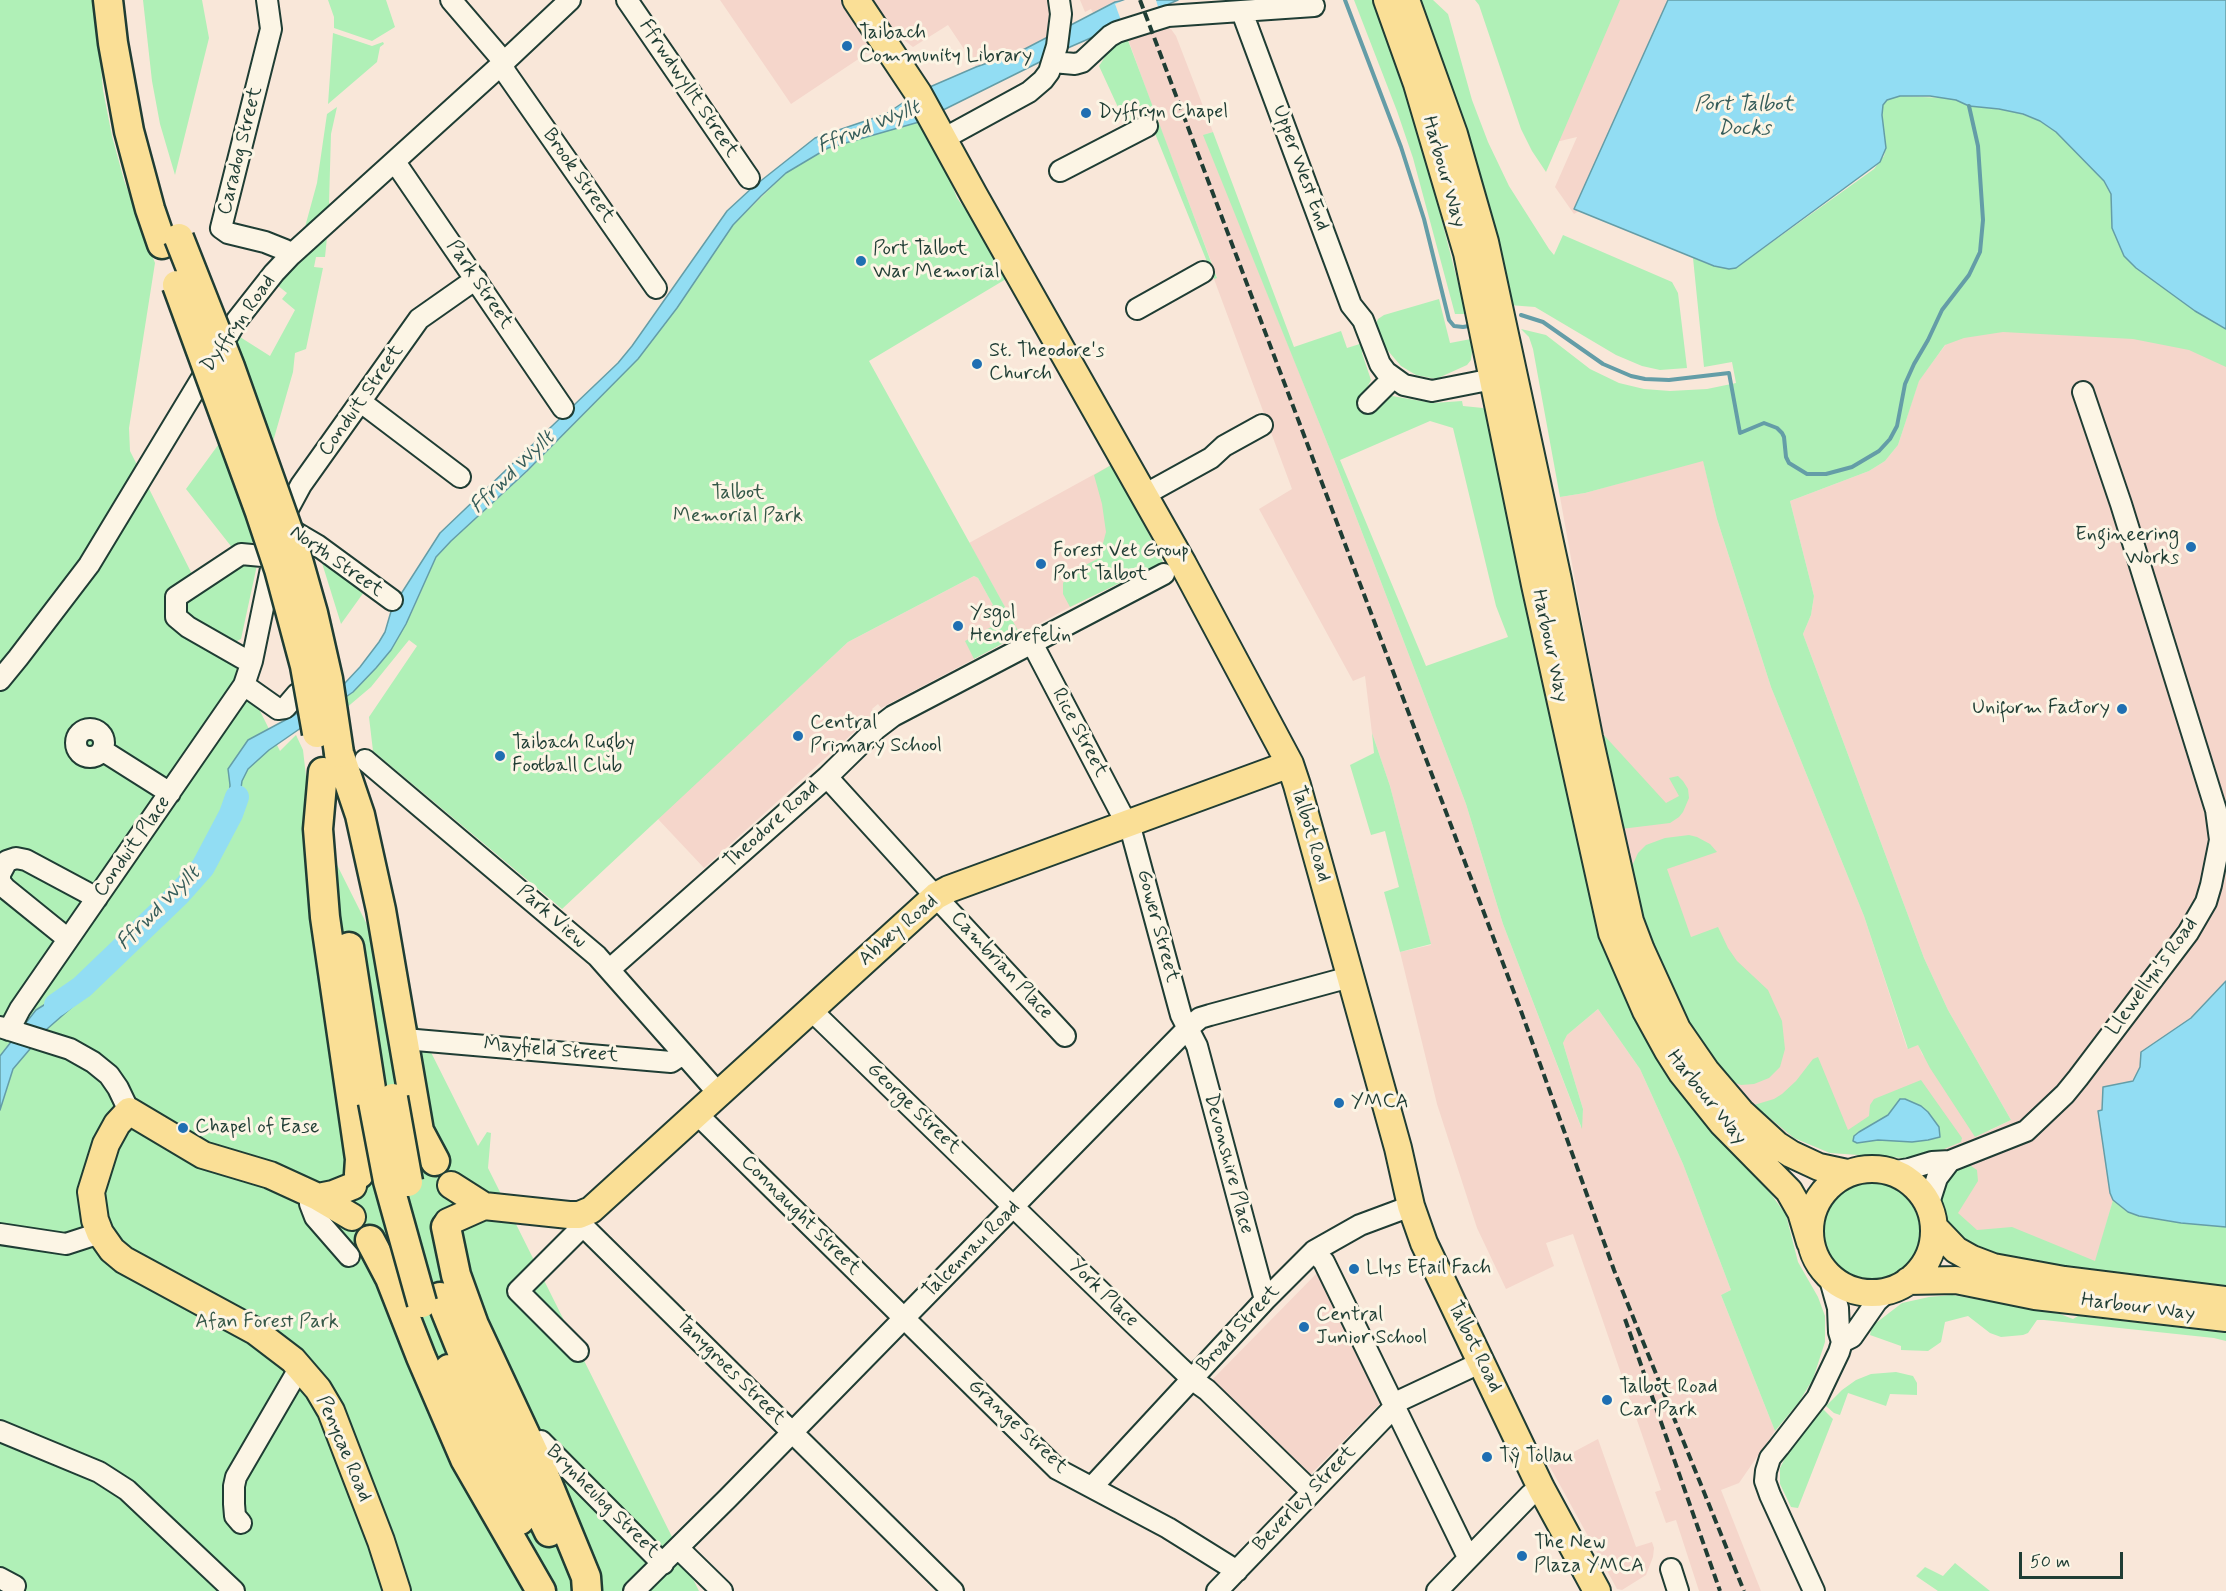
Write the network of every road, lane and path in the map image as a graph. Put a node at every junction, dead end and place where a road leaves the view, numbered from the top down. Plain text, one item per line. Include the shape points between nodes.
1 (108, 0) edge
2 (128, 0) edge
3 (267, 0) edge
4 (451, 0) edge
5 (570, 0) edge
6 (627, 0) edge
7 (856, 0) edge
8 (1059, 0) edge
9 (1387, 0) edge
10 (1406, 0) edge
11 (1314, 6) dead end
12 (1242, 12) junction
13 (1054, 59) junction
14 (502, 64) junction
15 (1147, 126) dead end
16 (943, 139) junction
17 (395, 162) junction
18 (1060, 171) dead end
19 (749, 178) dead end
20 (171, 241) junction
21 (291, 255) junction
22 (1203, 272) dead end
23 (476, 279) junction
24 (656, 288) dead end
25 (1137, 309) dead end
26 (1392, 379) junction
27 (1493, 379) junction
28 (2083, 392) dead end
29 (361, 402) junction
30 (1368, 403) dead end
31 (563, 408) dead end
32 (1262, 425) dead end
33 (460, 477) dead end
34 (1144, 495) junction
35 (280, 524) junction
36 (273, 550) junction
37 (1164, 574) dead end
38 (392, 600) dead end
39 (1032, 643) junction
40 (252, 661) junction
41 (0, 680) edge
42 (244, 685) junction
43 (297, 694) dead end
44 (102, 750) dead end
45 (337, 760) junction
46 (1290, 764) junction
47 (827, 777) junction
48 (170, 793) junction
49 (1127, 824) junction
50 (0, 876) edge
51 (936, 896) junction
52 (97, 898) junction
53 (68, 939) junction
54 (610, 969) junction
55 (1350, 977) junction
56 (811, 1010) junction
57 (1187, 1029) junction
58 (10, 1030) edge
59 (1065, 1036) dead end
60 (416, 1040) dead end
61 (683, 1054) junction
62 (719, 1094) junction
63 (129, 1110) junction
64 (697, 1114) junction
65 (435, 1161) junction
66 (1950, 1161) junction
67 (1890, 1172) junction
68 (1847, 1173) junction
69 (356, 1180) junction
70 (451, 1185) junction
71 (314, 1196) junction
72 (484, 1206) junction
73 (1412, 1206) junction
74 (1013, 1208) junction
75 (352, 1217) junction
76 (1931, 1217) junction
77 (581, 1221) junction
78 (447, 1225) junction
79 (100, 1233) junction
80 (0, 1234) edge
81 (1810, 1242) junction
82 (359, 1248) junction
83 (1314, 1251) junction
84 (1828, 1276) junction
85 (1898, 1286) junction
86 (431, 1300) junction
87 (1265, 1300) junction
88 (2226, 1300) edge
89 (2226, 1318) edge
90 (904, 1319) junction
91 (1842, 1342) junction
92 (579, 1351) dead end
93 (1482, 1362) junction
94 (300, 1367) junction
95 (1193, 1380) junction
96 (1394, 1407) junction
97 (0, 1431) edge
98 (792, 1433) junction
99 (541, 1441) dead end
100 (1092, 1487) junction
101 (1542, 1488) junction
102 (1312, 1491) junction
103 (241, 1523) dead end
104 (678, 1548) junction
105 (1470, 1556) junction
106 (663, 1564) junction
107 (1671, 1569) dead end
108 (1237, 1571) junction
109 (234, 1591) edge
110 (397, 1591) edge
111 (541, 1591) edge
112 (557, 1591) edge
113 (576, 1591) edge
114 (587, 1591) edge
115 (634, 1591) edge
116 (722, 1591) edge
117 (953, 1591) edge
118 (1216, 1591) edge
119 (1437, 1591) edge
120 (1597, 1591) edge
121 (1678, 1591) edge
122 (1814, 1591) edge

1 - 20 highway via 129,131 150,209
2 - 20 highway via 145,127 167,208
3 - 21 street, Caradog Street via 272,29 221,228
4 - 14 street, Brook Street
5 - 14 street, Dyffryn Road
6 - 19 street, Ffrwdwyllt Street
7 - 16 main road, Talbot Road via 918,93
8 - 13 street
9 - 27 main road, Harbour Way via 1417,84 1461,232
10 - 68 main road, Harbour Way via 1454,134 1485,242 1630,921 1677,1029 1741,1112 1791,1154 1819,1167
11 - 12 street
12 - 13 street via 1162,17 1110,36 1082,62
12 - 26 street, Upper West End via 1351,305 1363,320 1380,364
13 - 16 street via 1043,80 1029,92
14 - 17 street, Dyffryn Road
14 - 24 street, Brook Street
15 - 18 street
16 - 34 main road, Talbot Road
17 - 21 street, Dyffryn Road
17 - 23 street, Park Street
20 - 45 highway, bridge
21 - 41 street, Dyffryn Road via 237,320 89,565
22 - 25 street
23 - 29 street, Conduit Street via 419,319
23 - 31 street, Park Street
26 - 27 street via 1432,391
26 - 30 street
27 - 81 main road, Harbour Way via 1612,933 1646,1011 1682,1073 1722,1123 1789,1191 1801,1212
28 - 66 street, Llewellyn's Road via 2216,810 2220,832 2216,863 2206,902 2194,923 2064,1094 2026,1131
29 - 33 street
29 - 35 street, Conduit Street via 301,485
32 - 34 street
34 - 46 main road, Talbot Road
35 - 36 street, Conduit Street
35 - 38 street, North Street via 317,545
36 - 40 street, Conduit Street
36 - 40 street via 241,554 176,597 176,617 197,633
37 - 39 street, Theodore Road
39 - 47 street, Theodore Road via 893,716
39 - 49 street, Rice Street
40 - 42 street, Conduit Place
42 - 43 street via 278,709 285,708
42 - 48 street, Conduit Place
44 - 48 street
45 - 54 street, Park View via 550,915
45 - 65 highway via 360,814 381,910 419,1131
45 - 69 highway via 318,829 325,917 360,1159
45 - 86 highway, bridge via 383,1100 388,1181
46 - 49 main road, Abbey Road
46 - 55 main road, Talbot Road
47 - 51 street, Cambrian Place
47 - 54 street, Theodore Road
48 - 52 street, Conduit Place
49 - 51 main road, Abbey Road
49 - 57 street, Gower Street
50 - 52 street via 7,861 26,860
50 - 53 street via 0,882 10,893
51 - 56 main road, Abbey Road
51 - 59 street, Cambrian Place
52 - 53 street, Conduit Place
53 - 58 street, Conduit Place
54 - 61 street, Park View
55 - 57 street, Talcennau Road via 1200,1018
55 - 73 main road, Talbot Road
56 - 62 main road, Abbey Road
56 - 74 street, George Street
57 - 74 street, Talcennau Road
57 - 87 street, Devonshire Place via 1197,1046
58 - 63 street via 70,1049 93,1062 118,1088
60 - 61 street, Mayfield Street via 672,1062
61 - 62 street, Park View
62 - 64 main road, Abbey Road
63 - 71 main road via 202,1155 270,1175
63 - 79 main road via 106,1144 91,1192 91,1207
64 - 77 main road, Abbey Road
64 - 90 street, Connaught Street
65 - 69 main road via 412,1150 396,1150 366,1164
65 - 70 main road
66 - 67 street, Llewellyn's Road
66 - 76 street via 1937,1178
67 - 68 main road via 1864,1169
67 - 76 main road via 1912,1184 1926,1199
68 - 81 main road via 1828,1186 1814,1207
69 - 71 main road via 333,1194
69 - 75 main road
70 - 72 main road
70 - 78 main road via 453,1204
71 - 75 main road
71 - 82 street via 310,1204 315,1217
72 - 77 main road
72 - 78 main road
73 - 83 street, Broad Street via 1360,1225
73 - 93 main road, Talbot Road via 1424,1243
74 - 90 street, Talcennau Road
74 - 95 street, York Place
75 - 82 main road
76 - 85 main road via 1933,1242 1928,1257 1921,1270
76 - 88 main road, Harbour Way via 1956,1250 1993,1267
77 - 92 street via 518,1291
77 - 98 street, Tanygroes Street
78 - 82 main road via 420,1248
78 - 114 highway via 456,1275 474,1325 545,1477 586,1577
79 - 80 street via 66,1244
79 - 94 main road, Penycae Road via 124,1260 255,1331
81 - 84 main road
82 - 111 highway via 390,1278 465,1459
83 - 87 street, Broad Street
83 - 96 street via 1324,1262
84 - 85 main road via 1853,1290 1872,1293
84 - 91 street via 1838,1308
85 - 89 main road, Harbour Way via 1956,1280 2035,1296
85 - 91 street via 1877,1301 1851,1337
86 - 112 highway via 448,1366
86 - 113 highway via 465,1359
87 - 95 street, Broad Street
90 - 98 street, Talcennau Road
90 - 100 street, Grange Street via 1056,1469
91 - 122 street via 1817,1398 1770,1458 1766,1471 1770,1495
93 - 96 street, Beverley Street via 1401,1400
93 - 101 main road, Talbot Road
94 - 103 street via 236,1477 234,1504
94 - 110 main road, Penycae Road via 331,1411
95 - 100 street, Broad Street
95 - 102 street, York Place
96 - 102 street, Beverley Street
96 - 105 street
97 - 109 street via 99,1472 127,1490
98 - 104 street, Talcennau Road
98 - 117 street, Tanygroes Street
99 - 106 street, Brynheulog Street
100 - 108 street, Grange Street
101 - 105 street via 1530,1495
101 - 120 main road, Talbot Road
102 - 108 street, Beverley Street
104 - 106 street, Talcennau Road
104 - 116 street
105 - 119 street
106 - 115 street, Talcennau Road
107 - 121 street
108 - 118 street, Beverley Street

